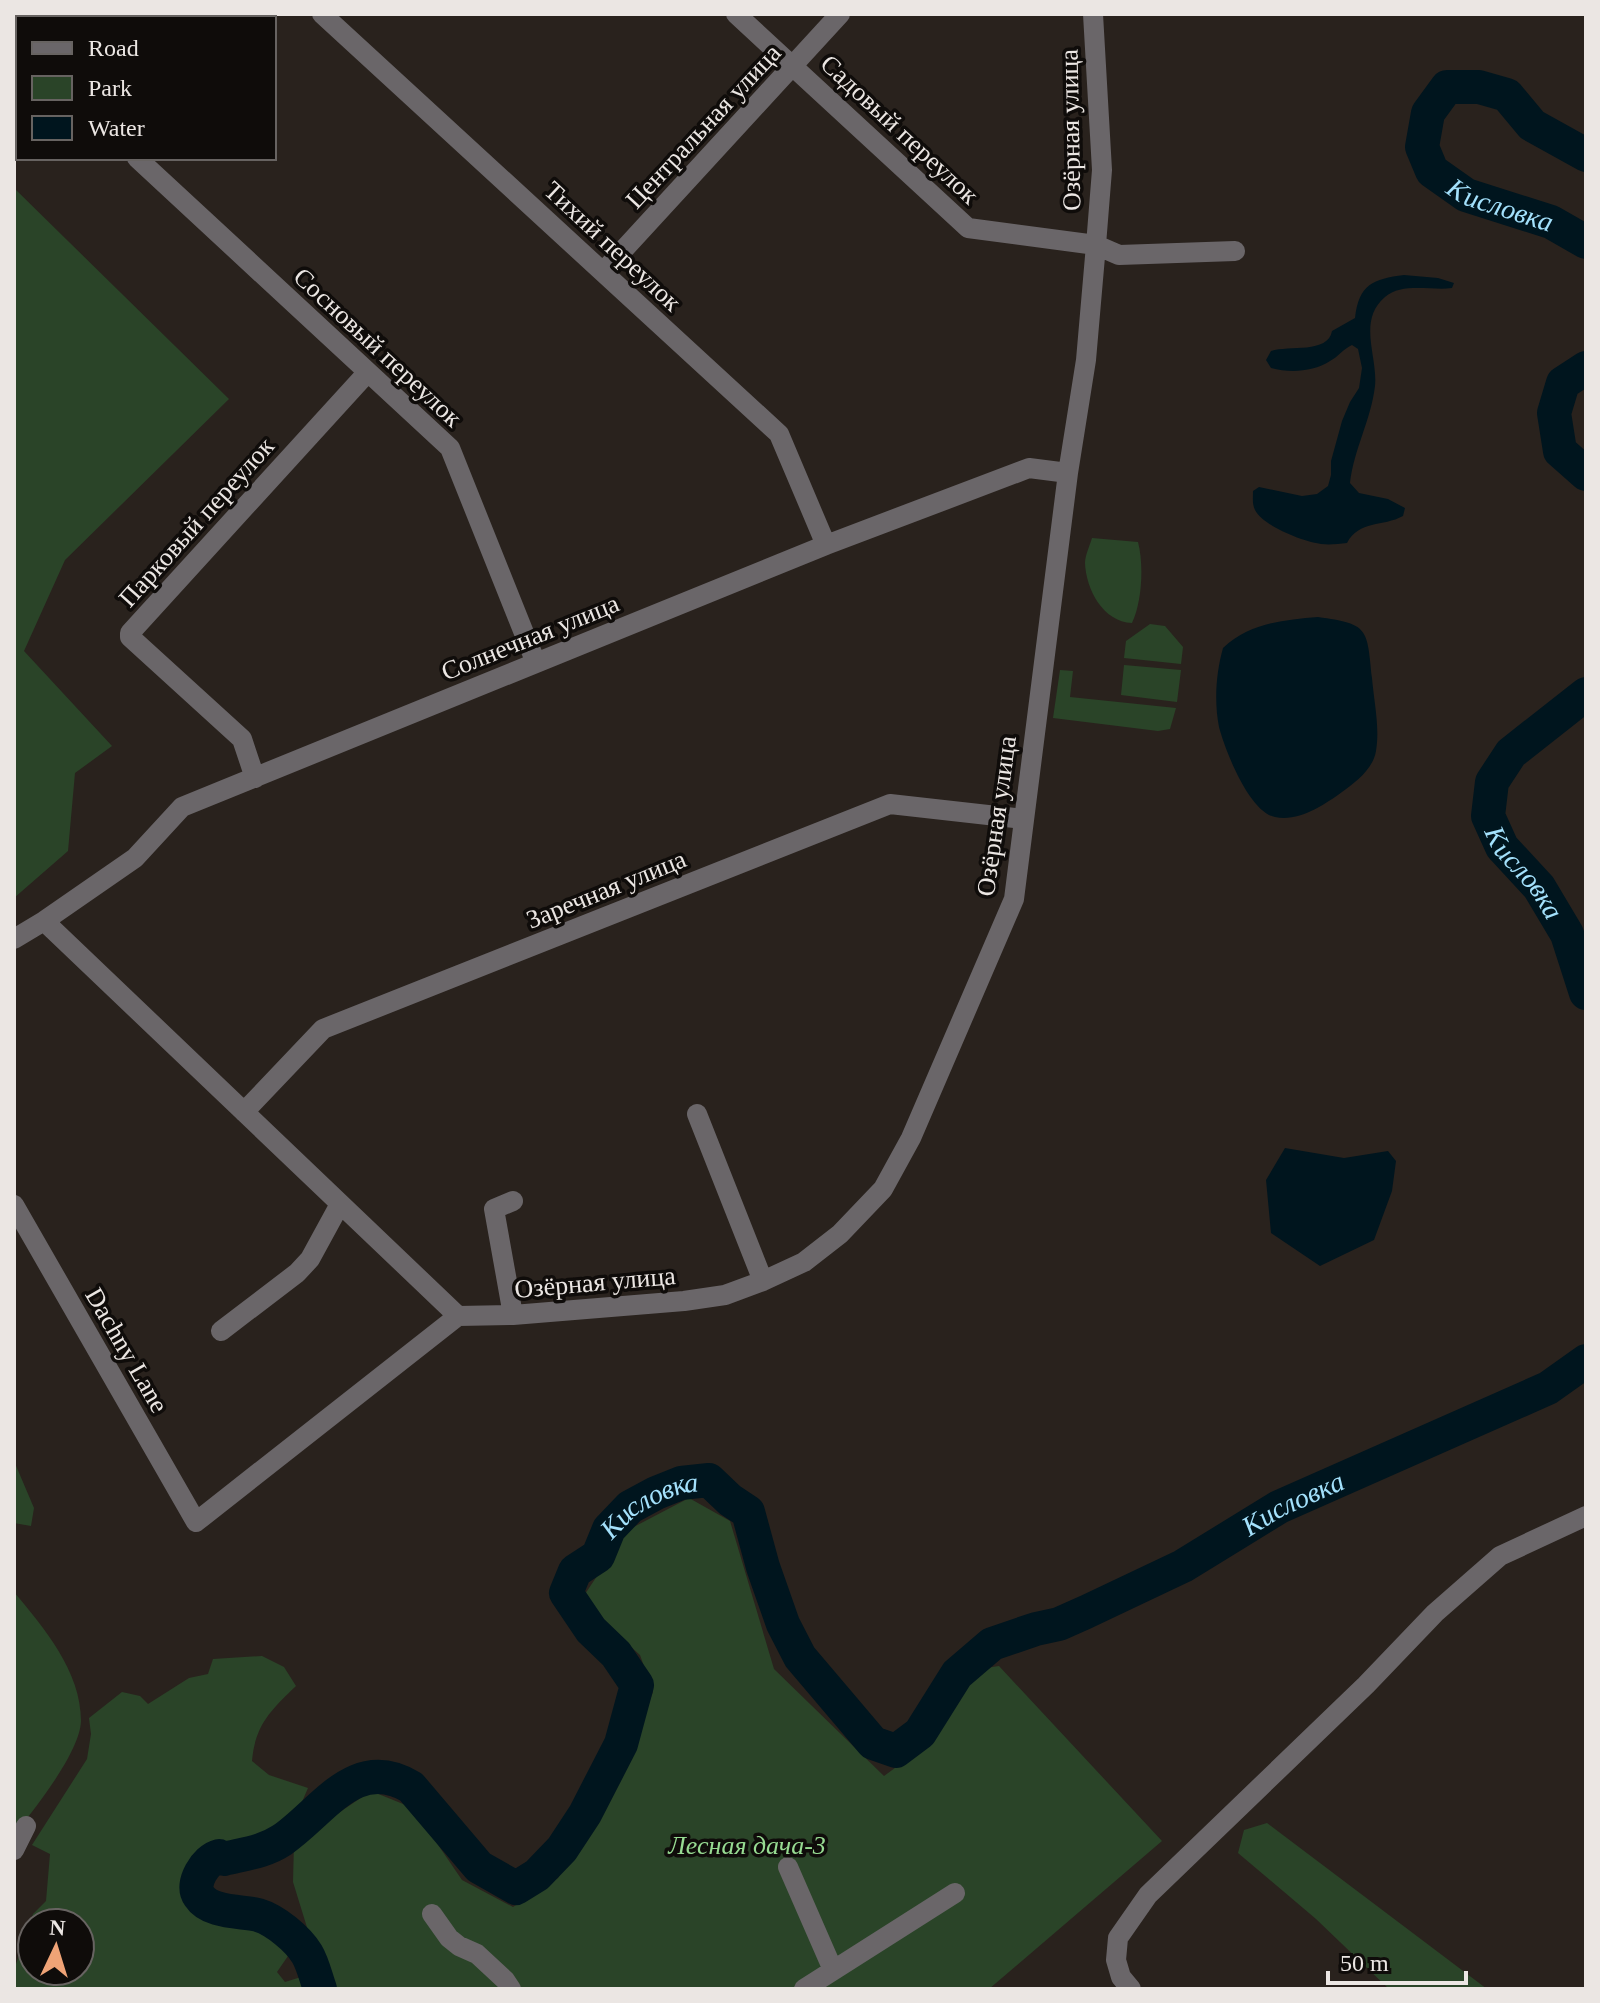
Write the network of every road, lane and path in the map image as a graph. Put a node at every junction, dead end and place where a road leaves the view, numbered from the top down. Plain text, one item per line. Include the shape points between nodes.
1 (322, 14) edge
2 (736, 14) edge
3 (840, 14) edge
4 (1093, 14) edge
5 (793, 67) junction
6 (139, 160) edge
7 (1096, 245) junction
8 (1235, 251) dead end
9 (603, 272) junction
10 (367, 373) junction
11 (1068, 473) junction
12 (826, 545) junction
13 (536, 663) junction
14 (255, 778) junction
15 (1023, 819) junction
16 (44, 921) junction
17 (14, 939) edge
18 (244, 1112) junction
19 (697, 1114) dead end
20 (513, 1201) dead end
21 (340, 1204) junction
22 (14, 1205) edge
23 (763, 1281) junction
24 (513, 1315) junction
25 (458, 1316) junction
26 (221, 1331) dead end
27 (1586, 1516) edge
28 (26, 1826) dead end
29 (14, 1850) edge
30 (788, 1867) dead end
31 (955, 1893) dead end
32 (432, 1914) dead end
33 (833, 1970) junction
34 (511, 1989) edge
35 (804, 1989) edge
36 (1131, 1989) edge

1 - 9 street, Тихий переулок
2 - 5 street, Садовый переулок
3 - 5 street, Центральная улица
4 - 7 street, Озёрная улица via 1102,170
5 - 7 street, Садовый переулок via 968,228
5 - 9 street, Центральная улица
6 - 10 street, Сосновый переулок
7 - 8 street, Садовый переулок via 1119,255
7 - 11 street, Озёрная улица via 1086,360
9 - 12 street, Тихий переулок via 779,434
10 - 13 street, Сосновый переулок via 450,448
10 - 14 street, Парковый переулок via 130,633 242,739
11 - 12 street, Солнечная улица via 1029,468
11 - 15 street, Озёрная улица
12 - 13 street, Солнечная улица
13 - 14 street, Солнечная улица
14 - 16 street, Солнечная улица via 182,807 135,858
15 - 18 street, Заречная улица via 890,804 323,1029
15 - 23 street, Озёрная улица via 1014,899 911,1138 883,1189 804,1262
16 - 17 street, Солнечная улица
16 - 18 street
18 - 21 street
19 - 23 street
20 - 24 street via 494,1209
21 - 25 street
21 - 26 street via 297,1273
22 - 25 street, Dachny Lane via 196,1522
23 - 24 street, Озёрная улица via 725,1295 684,1301
24 - 25 street, Озёрная улица
27 - 36 street via 1500,1556 1435,1613 1148,1895 1118,1938 1116,1960
28 - 29 street
30 - 33 street
31 - 33 street
32 - 34 street via 449,1938 477,1954
33 - 35 street

